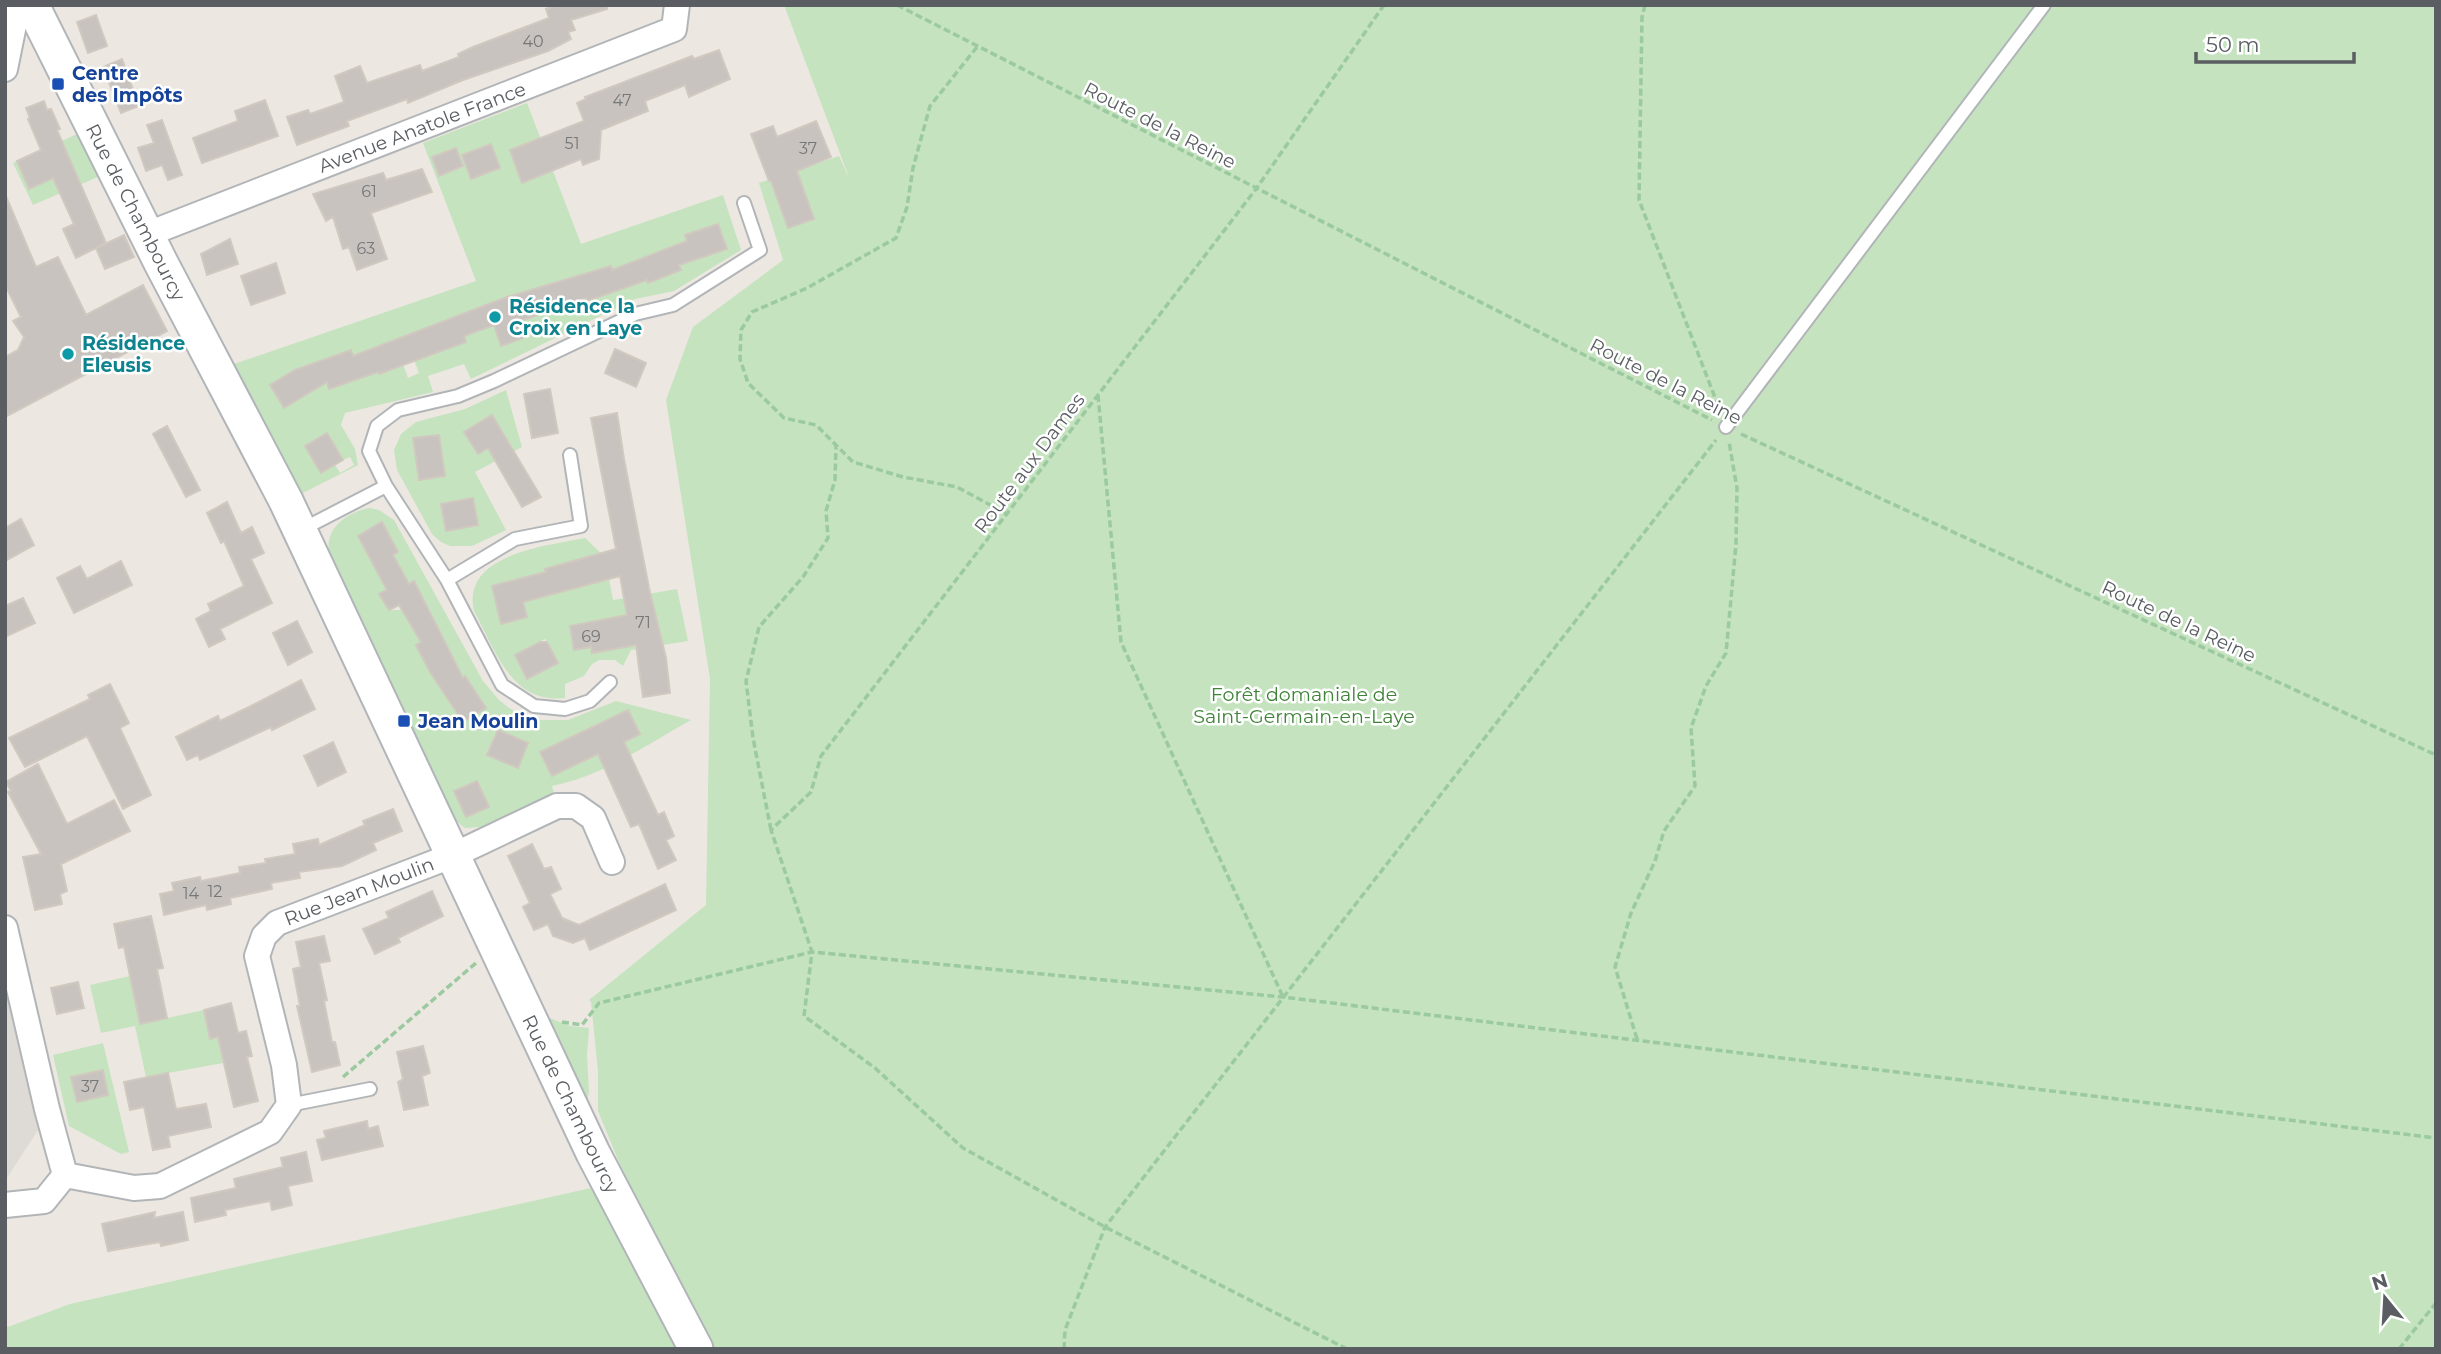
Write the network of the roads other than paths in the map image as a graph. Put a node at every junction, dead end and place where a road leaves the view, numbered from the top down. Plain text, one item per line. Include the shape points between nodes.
1 (18, 5) edge
2 (32, 5) edge
3 (677, 5) edge
4 (2045, 5) edge
5 (5, 69) edge
6 (744, 203) dead end
7 (148, 234) junction
8 (1726, 428) road end
9 (569, 455) dead end
10 (386, 486) junction
11 (300, 530) junction
12 (447, 580) junction
13 (610, 682) dead end
14 (454, 855) junction
15 (612, 862) dead end
16 (5, 928) edge
17 (370, 1089) dead end
18 (289, 1105) junction
19 (65, 1175) junction
20 (5, 1205) edge
21 (696, 1349) edge

1 - 5 street
2 - 7 street, Rue de Chambourcy
3 - 7 street, Avenue Anatole France via 674,29
4 - 8 lane
6 - 10 lane via 760,250 673,305 635,314 458,396 398,410 377,426 369,451
7 - 11 street, Rue de Chambourcy
9 - 12 lane via 580,526 515,539
10 - 11 lane
10 - 12 lane
11 - 14 street, Rue de Chambourcy
12 - 13 lane via 502,685 534,706 565,709 590,701
14 - 15 street via 557,806 576,806 593,818
14 - 18 street, Rue Jean Moulin via 277,923 264,936 257,956 284,1065
14 - 21 street, Rue de Chambourcy via 599,1165
16 - 19 street
17 - 18 lane
18 - 19 street via 270,1132 160,1186 134,1188
19 - 20 street via 44,1201

